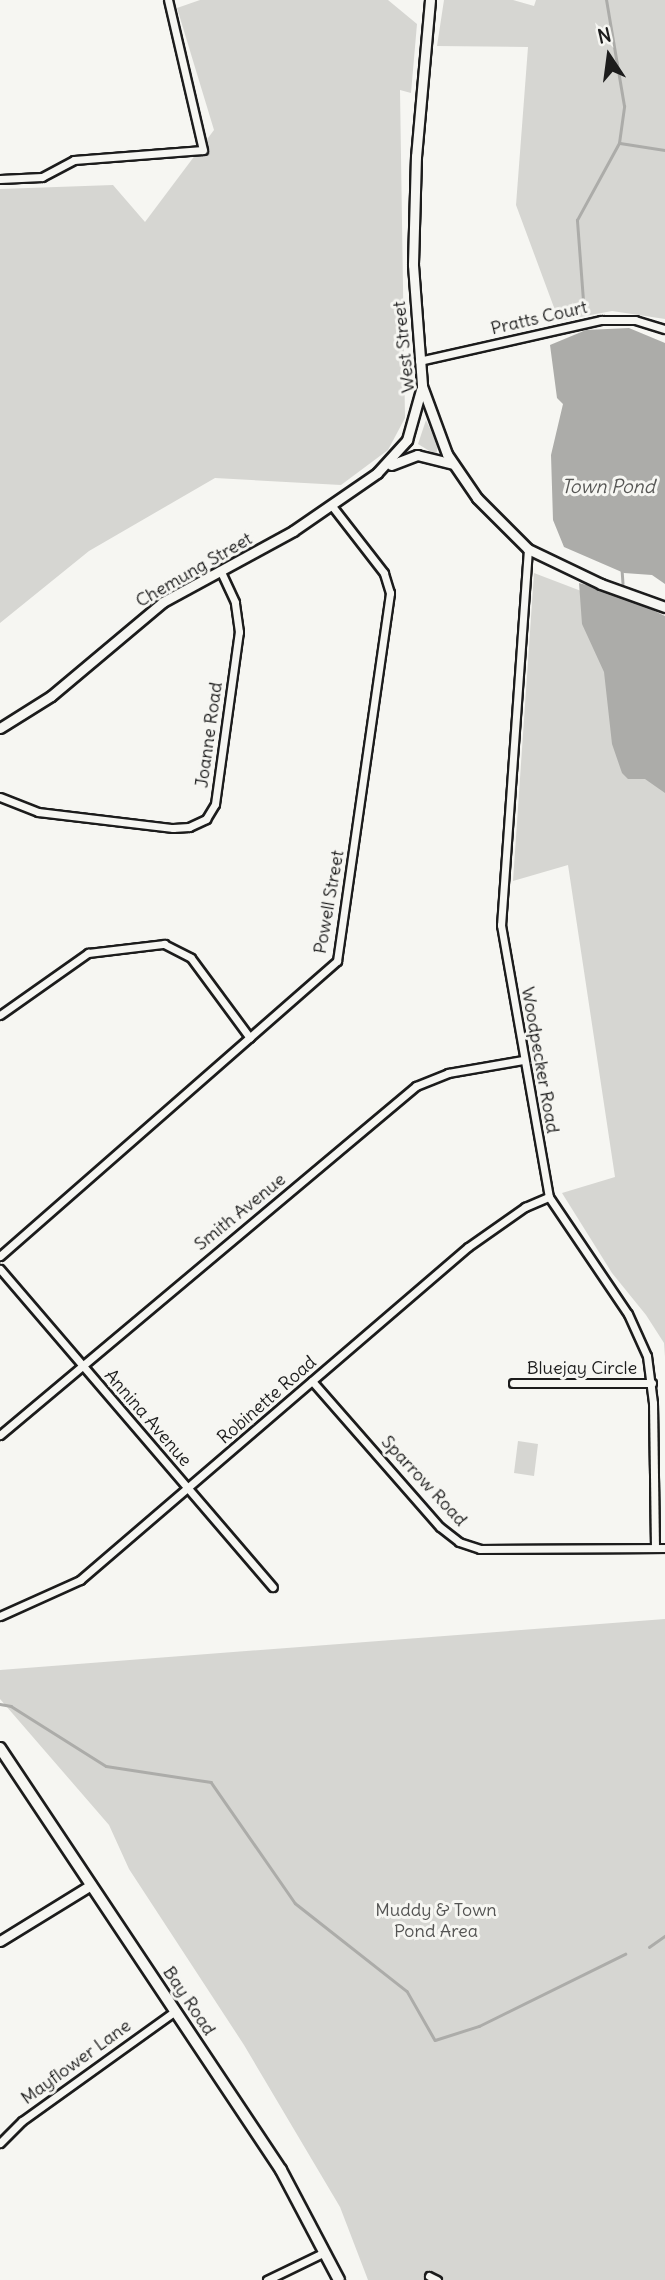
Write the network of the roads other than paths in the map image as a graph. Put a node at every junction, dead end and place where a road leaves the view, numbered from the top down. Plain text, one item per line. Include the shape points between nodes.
1 (168, 0) edge
2 (430, 0) edge
3 (0, 179) edge
4 (665, 329) edge
5 (419, 361) junction
6 (422, 386) junction
7 (452, 464) junction
8 (377, 472) junction
9 (332, 506) junction
10 (528, 549) junction
11 (220, 570) junction
12 (665, 607) edge
13 (0, 728) edge
14 (0, 797) edge
15 (0, 1016) edge
16 (250, 1038) junction
17 (523, 1060) junction
18 (549, 1197) junction
19 (0, 1256) edge
20 (0, 1269) edge
21 (82, 1365) junction
22 (312, 1381) junction
23 (513, 1383) dead end
24 (652, 1384) junction
25 (0, 1435) edge
26 (188, 1489) junction
27 (655, 1548) junction
28 (665, 1548) edge
29 (273, 1587) dead end
30 (0, 1616) edge
31 (0, 1748) edge
32 (91, 1885) junction
33 (0, 1941) edge
34 (175, 2011) junction
35 (0, 2143) edge
36 (325, 2252) junction
37 (267, 2280) edge
38 (339, 2280) edge

1 - 3 street via 203,150 68,161 42,177
2 - 5 street, West Street via 413,232
4 - 5 street, Pratts Court via 635,320 601,320
5 - 6 street, West Street
6 - 7 street, West Street
6 - 8 street, Chemung Street via 407,440
7 - 8 street, Chemung Street via 417,455
7 - 10 street, West Street via 482,504
8 - 9 street, Chemung Street
9 - 11 street, Chemung Street
9 - 16 street, Powell Street via 384,573 390,593 341,944 330,970
10 - 12 street, West Street via 601,584
10 - 17 street, Woodpecker Road via 500,915
11 - 13 street, Chemung Street via 153,608 51,696
11 - 14 street, Joanne Road via 235,602 239,632 215,804 206,819 190,827 173,828 38,812
15 - 16 street via 88,953 164,944 191,958
16 - 19 street, Powell Street
17 - 18 street, Woodpecker Road
17 - 21 street, Smith Avenue via 447,1073 416,1086
18 - 22 street, Robinette Road via 476,1240
18 - 24 street, Woodpecker Road via 636,1328
20 - 21 street, Annina Avenue
21 - 25 street, Smith Avenue
21 - 26 street, Annina Avenue
22 - 26 street, Robinette Road
22 - 27 street, Sparrow Road via 440,1527 459,1542 490,1549
23 - 24 street, Bluejay Circle
24 - 27 street, Woodpecker Road
26 - 29 street, Annina Avenue
26 - 30 street, Robinette Road via 80,1580
27 - 28 street, Sparrow Road
31 - 32 main road, Bay Road
32 - 33 street
32 - 34 main road, Bay Road
34 - 35 street, Mayflower Lane via 22,2121
34 - 36 main road, Bay Road via 290,2185
36 - 37 street
36 - 38 main road, Bay Road

